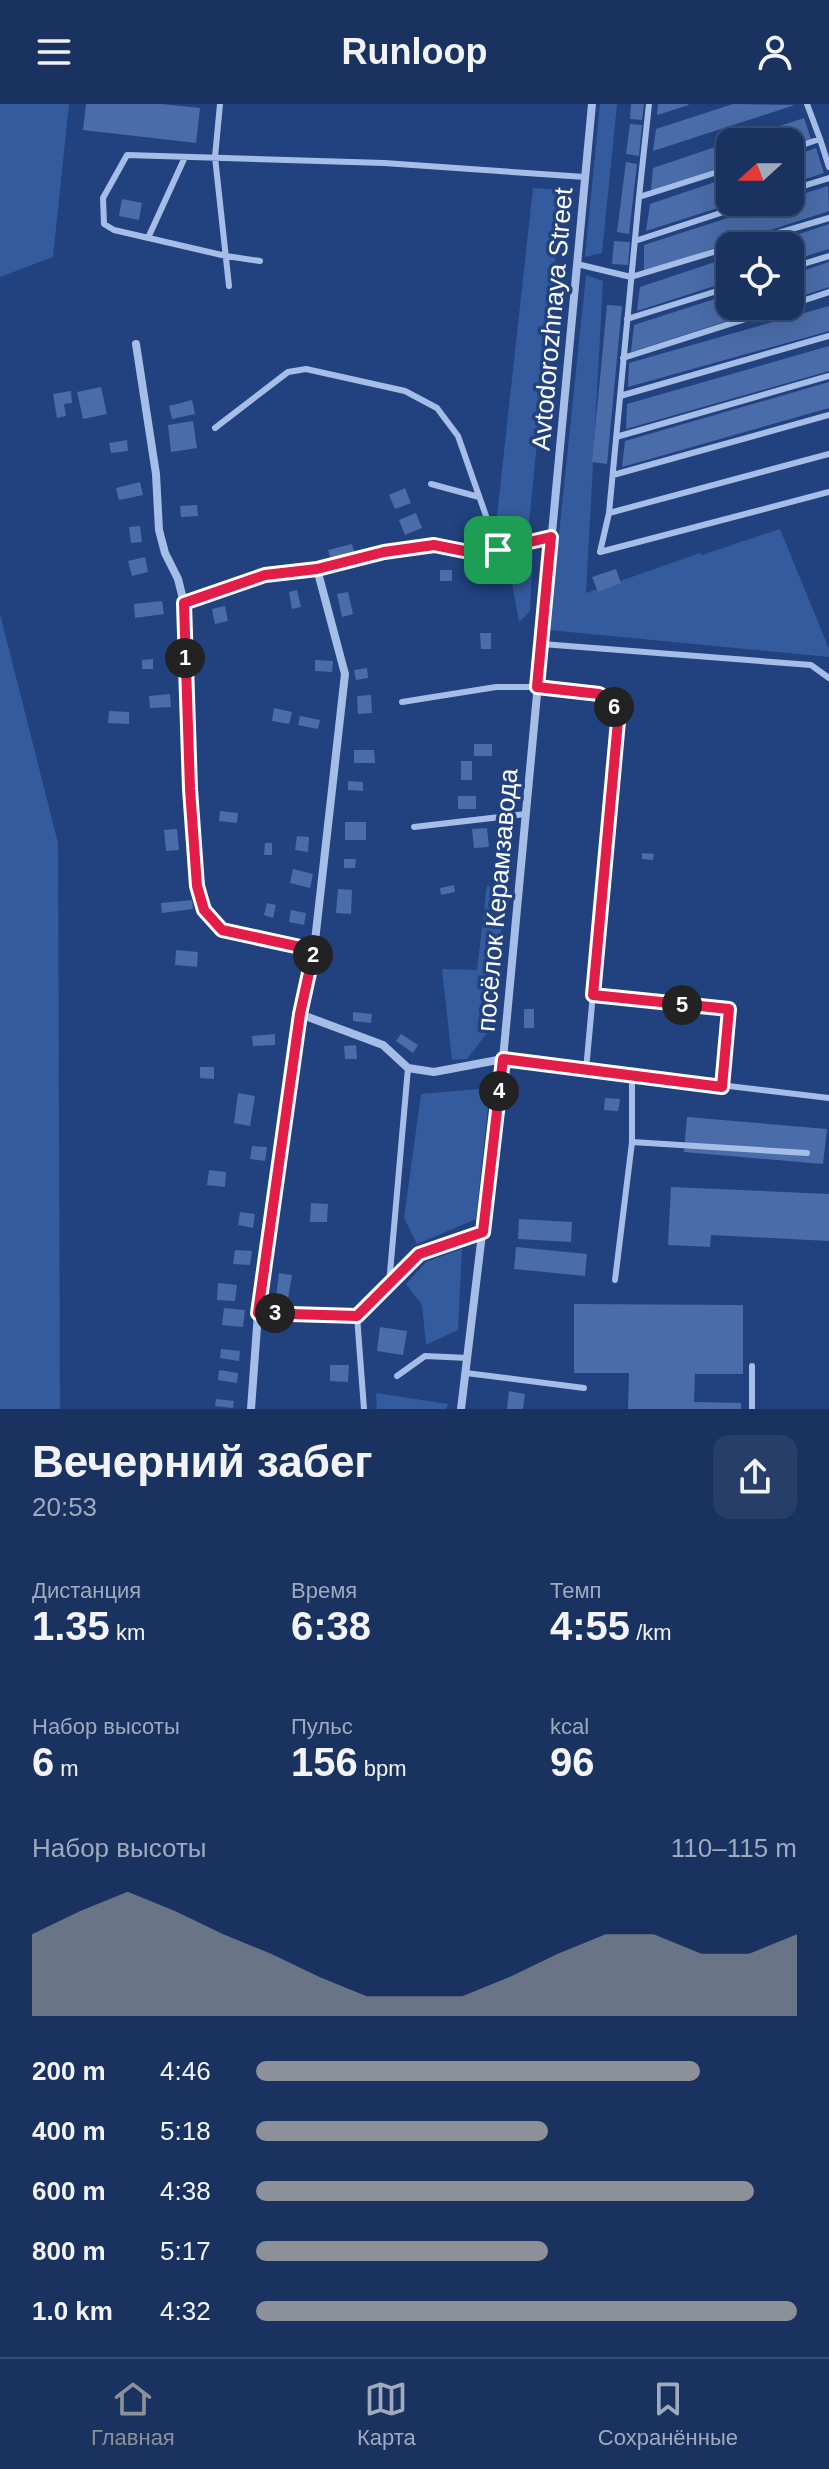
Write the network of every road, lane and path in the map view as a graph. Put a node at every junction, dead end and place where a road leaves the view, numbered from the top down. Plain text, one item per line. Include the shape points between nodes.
1 (220, 104) edge
2 (592, 104) edge
3 (649, 104) edge
4 (807, 104) edge
5 (820, 139) junction
6 (804, 144) edge
7 (185, 157) junction
8 (215, 157) junction
9 (829, 167) edge
10 (716, 172) edge
11 (585, 177) junction
12 (829, 178) edge
13 (804, 186) edge
14 (639, 197) junction
15 (716, 214) edge
16 (829, 218) edge
17 (782, 232) edge
18 (148, 238) junction
19 (635, 241) junction
20 (716, 252) edge
21 (226, 256) junction
22 (829, 256) edge
23 (260, 261) dead end
24 (577, 264) junction
25 (804, 264) edge
26 (631, 277) junction
27 (229, 286) dead end
28 (716, 291) edge
29 (829, 292) edge
30 (804, 300) edge
31 (627, 319) junction
32 (741, 320) edge
33 (829, 336) edge
34 (136, 344) dead end
35 (623, 358) junction
36 (829, 376) edge
37 (620, 396) junction
38 (829, 415) edge
39 (215, 428) dead end
40 (616, 437) junction
41 (829, 454) edge
42 (613, 475) junction
43 (431, 484) dead end
44 (829, 492) edge
45 (479, 497) junction
46 (609, 513) junction
47 (551, 537) junction
48 (498, 550) junction
49 (317, 569) junction
50 (184, 603) junction
51 (542, 644) junction
52 (829, 678) edge
53 (537, 687) junction
54 (402, 702) dead end
55 (526, 814) junction
56 (414, 827) dead end
57 (314, 950) junction
58 (593, 995) junction
59 (300, 1014) junction
60 (503, 1059) junction
61 (408, 1068) junction
62 (586, 1070) junction
63 (632, 1076) junction
64 (722, 1087) junction
65 (828, 1101) edge
66 (632, 1142) junction
67 (807, 1153) dead end
68 (483, 1232) junction
69 (615, 1280) dead end
70 (389, 1284) junction
71 (258, 1313) junction
72 (357, 1316) junction
73 (468, 1358) junction
74 (752, 1366) dead end
75 (466, 1373) junction
76 (397, 1376) dead end
77 (584, 1388) dead end
78 (251, 1409) edge
79 (364, 1409) edge
80 (461, 1409) edge
81 (752, 1409) edge

1 - 8 lane
2 - 11 street, Avtodorozhnaya Street
3 - 14 lane
4 - 5 lane
5 - 6 lane
5 - 9 lane
7 - 8 lane
7 - 18 lane
7 - 18 lane via 127,155 103,198 104,224
8 - 11 lane
8 - 21 lane
10 - 14 lane
11 - 24 street, Avtodorozhnaya Street
12 - 13 lane
14 - 19 lane
15 - 19 lane
16 - 17 lane
18 - 21 lane
19 - 26 lane
20 - 26 lane
21 - 23 lane
21 - 27 lane
22 - 25 lane
24 - 26 lane
24 - 47 street, Avtodorozhnaya Street
26 - 31 lane
28 - 31 lane
29 - 30 lane
31 - 35 lane
32 - 35 lane
33 - 37 lane
34 - 50 street via 159,530
35 - 37 lane
36 - 40 lane
37 - 40 lane
38 - 42 lane
39 - 45 lane via 288,372 306,369 405,391 437,408 458,436
40 - 42 lane
41 - 46 lane
42 - 46 lane
43 - 45 lane
44 - 46 lane via 600,552
45 - 48 lane
47 - 48 street
47 - 51 street, посёлок Керамзавода
48 - 49 street via 479,554 434,545
49 - 50 street via 265,575
49 - 57 street via 345,674
50 - 57 street via 190,789 197,886 204,910 222,930
51 - 52 lane via 811,665
51 - 53 street, посёлок Керамзавода
53 - 54 lane via 496,687
53 - 55 street, посёлок Керамзавода
53 - 58 lane via 599,694 614,704 618,721
55 - 56 lane
55 - 60 street, посёлок Керамзавода
57 - 59 street
58 - 62 lane
58 - 64 lane via 729,1009
59 - 61 street via 383,1045
59 - 71 street
60 - 61 street via 434,1072
60 - 62 lane
60 - 68 street, посёлок Керамзавода
61 - 70 lane
62 - 63 lane
63 - 64 lane
63 - 66 lane
64 - 65 lane
66 - 67 lane
66 - 69 lane
68 - 70 lane via 419,1254
68 - 73 street, посёлок Керамзавода
70 - 72 lane
71 - 72 lane
71 - 78 street
72 - 79 lane
73 - 75 street, посёлок Керамзавода
73 - 76 lane via 425,1356
74 - 81 lane
75 - 77 lane
75 - 80 street, посёлок Керамзавода

